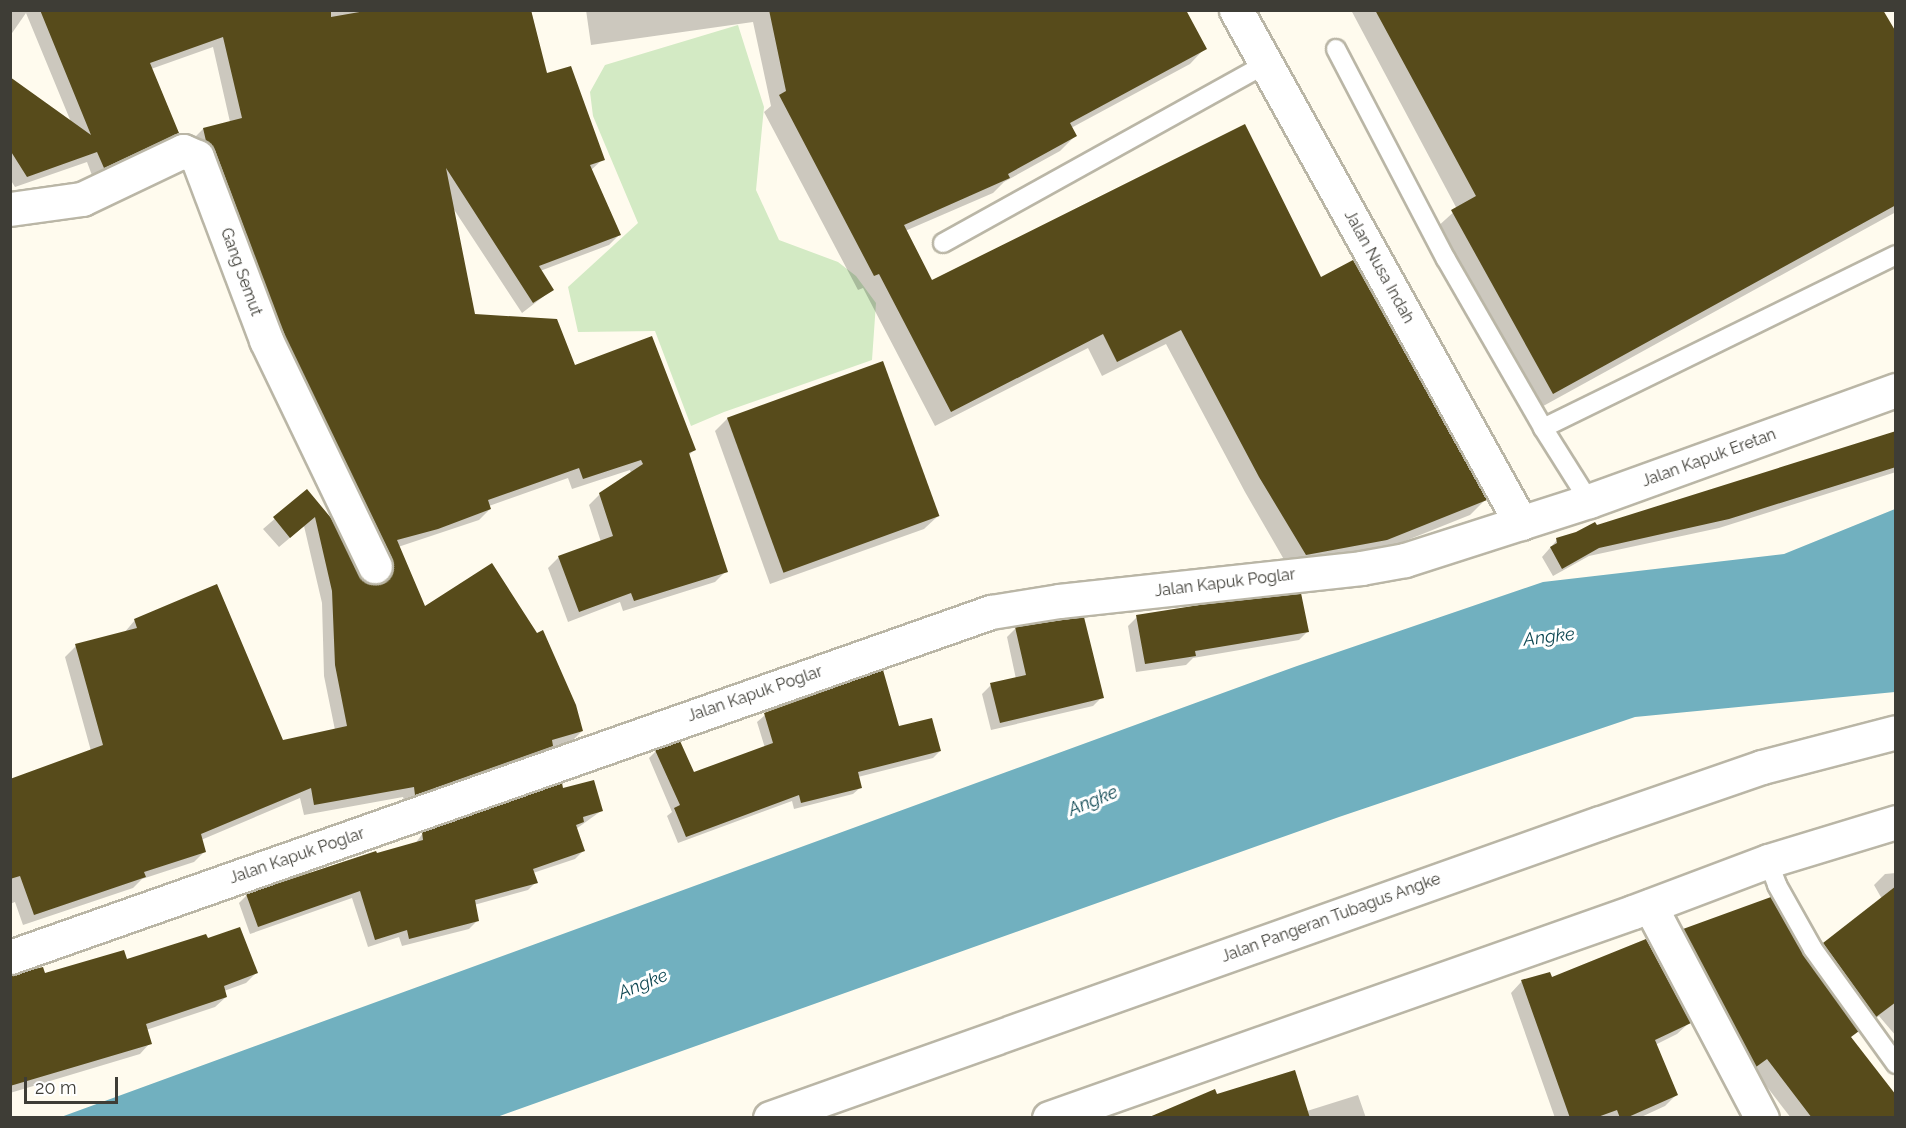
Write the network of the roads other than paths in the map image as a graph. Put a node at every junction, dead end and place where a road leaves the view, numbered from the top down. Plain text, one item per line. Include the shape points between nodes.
1 (1236, 10) edge
2 (1336, 49) dead end
3 (1266, 64) junction
4 (10, 209) edge
5 (943, 243) dead end
6 (1896, 255) edge
7 (1896, 390) edge
8 (1543, 429) junction
9 (1589, 501) junction
10 (1521, 523) junction
11 (375, 566) dead end
12 (1896, 732) edge
13 (1896, 822) edge
14 (1768, 861) junction
15 (1650, 906) junction
16 (10, 957) edge
17 (1896, 1064) edge
18 (1069, 1114) edge
19 (770, 1118) edge
20 (1762, 1118) edge

1 - 3 street, Jalan Nusa Indah
2 - 8 lane via 1446,259
3 - 5 lane
3 - 10 street, Jalan Nusa Indah
4 - 11 street, Gang Semut via 82,199 183,151 197,157 266,340
6 - 8 lane
7 - 9 street, Jalan Kapuk Eretan
8 - 9 lane
9 - 10 street, Jalan Kapuk Eretan
10 - 16 street, Jalan Kapuk Poglar via 1405,560 1361,568 991,612
12 - 19 street, Jalan Pangeran Tubagus Angke via 1762,767
13 - 14 street
14 - 15 street
14 - 17 lane via 1813,949
15 - 18 street
15 - 20 street

